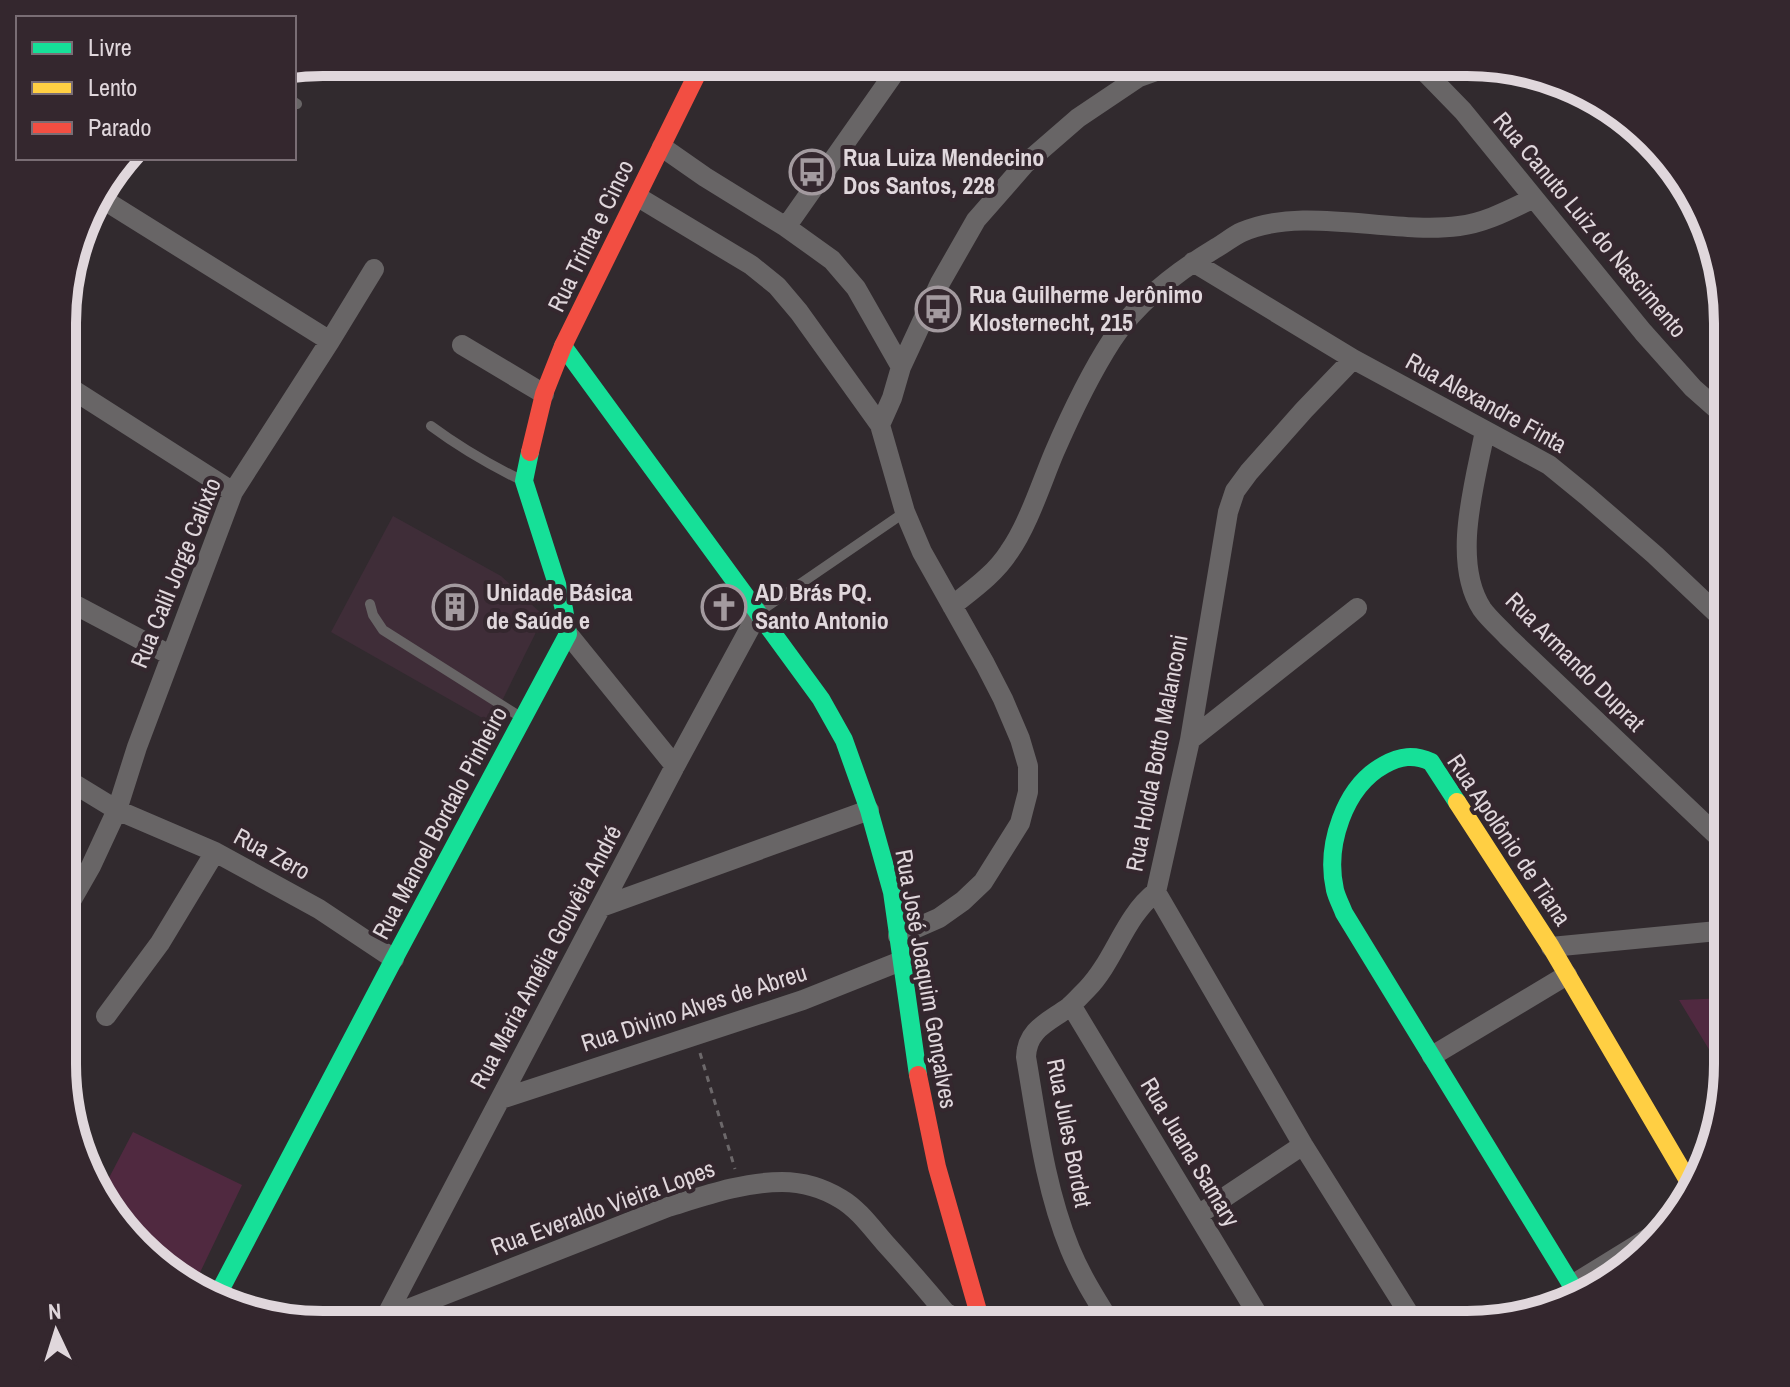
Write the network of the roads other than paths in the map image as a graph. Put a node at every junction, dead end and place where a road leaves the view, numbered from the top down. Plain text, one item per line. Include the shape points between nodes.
1 (696, 77) edge
2 (891, 77) edge
3 (1139, 77) edge
4 (1430, 77) edge
5 (662, 147) junction
6 (638, 197) junction
7 (1532, 199) junction
8 (107, 202) edge
9 (786, 227) junction
10 (1193, 262) junction
11 (374, 269) dead end
12 (330, 341) junction
13 (462, 345) dead end
14 (563, 346) junction
15 (1353, 359) junction
16 (901, 367) junction
17 (76, 392) edge
18 (544, 394) junction
19 (1714, 407) edge
20 (880, 425) junction
21 (431, 426) dead end
22 (1485, 431) junction
23 (524, 481) junction
24 (233, 492) junction
25 (905, 512) junction
26 (370, 604) dead end
27 (76, 606) edge
28 (952, 606) junction
29 (1357, 608) dead end
30 (1714, 609) edge
31 (758, 613) junction
32 (568, 634) junction
33 (170, 655) junction
34 (523, 719) junction
35 (1190, 740) junction
36 (675, 766) junction
37 (77, 785) edge
38 (117, 810) junction
39 (869, 810) junction
40 (1713, 832) edge
41 (215, 852) junction
42 (77, 891) edge
43 (1156, 892) junction
44 (601, 907) junction
45 (1713, 931) edge
46 (898, 936) junction
47 (1551, 947) junction
48 (394, 959) junction
49 (901, 961) junction
50 (1567, 975) junction
51 (1071, 1005) junction
52 (106, 1016) dead end
53 (1432, 1056) junction
54 (501, 1099) junction
55 (1303, 1145) junction
56 (1686, 1177) edge
57 (1198, 1215) junction
58 (1573, 1287) edge
59 (221, 1289) edge
60 (389, 1310) edge
61 (410, 1310) edge
62 (944, 1311) edge
63 (978, 1311) edge
64 (1104, 1311) edge
65 (1255, 1311) edge
66 (1407, 1311) edge

1 - 5 street, Rua Trinta e Cinco
2 - 9 street
3 - 16 street via 1078,118 1025,164 976,220
4 - 7 street, Rua Canuto Luiz do Nascimento
5 - 6 street, Rua Trinta e Cinco
5 - 9 street
6 - 14 street, Rua Trinta e Cinco
6 - 20 street via 777,286
7 - 10 street via 1461,226 1275,222 1242,232
7 - 19 street, Rua Canuto Luiz do Nascimento via 1643,332
8 - 12 street
9 - 16 street via 832,260 856,288
10 - 15 street, Rua Alexandre Finta
10 - 28 street via 1144,302 1113,338 1068,420 1009,552 991,575
11 - 12 street, Rua Calil Jorge Calixto
12 - 24 street, Rua Calil Jorge Calixto
13 - 18 street
14 - 18 street
14 - 31 street, Rua José Joaquim Gonçalves
15 - 22 street, Rua Alexandre Finta
15 - 35 street, Rua Holda Botto Malanconi via 1235,491
16 - 20 street
17 - 24 street
18 - 23 street
20 - 25 street
21 - 23 lane via 465,451
22 - 30 street, Rua Alexandre Finta via 1549,465
22 - 40 street, Rua Armando Duprat via 1467,552 1470,583 1482,609
23 - 32 street
24 - 33 street, Rua Calil Jorge Calixto
25 - 28 street
25 - 31 lane
26 - 34 lane via 383,630
27 - 33 street
28 - 46 street via 1020,739 1028,792 1020,823 983,882 939,918
29 - 35 street
31 - 36 street, Rua Maria Amélia Gouvêia André
31 - 39 street, Rua José Joaquim Gonçalves via 821,699 844,740
32 - 34 street, Rua Manoel Bordalo Pinheiro
32 - 36 street
33 - 38 street, Rua Calil Jorge Calixto
34 - 48 street, Rua Manoel Bordalo Pinheiro
35 - 43 street, Rua Holda Botto Malanconi
36 - 44 street, Rua Maria Amélia Gouvêia André
37 - 38 street, Rua Zero
38 - 41 street, Rua Zero
38 - 42 street, Rua Calil Jorge Calixto
39 - 44 street
39 - 46 street, Rua José Joaquim Gonçalves via 892,892
41 - 48 street, Rua Zero via 319,909
41 - 52 street via 160,943
43 - 51 street, Rua Jules Bordet via 1136,911 1097,978
43 - 55 street, Rua Holda Botto Malanconi
44 - 54 street, Rua Maria Amélia Gouvêia André
45 - 47 street
46 - 49 street, Rua José Joaquim Gonçalves
47 - 50 street, Rua Apolônio de Tiana
47 - 53 street, Rua Apolônio de Tiana via 1431,762 1403,756 1363,780 1337,834 1335,890
48 - 59 street, Rua Manoel Bordalo Pinheiro
49 - 54 street, Rua Divino Alves de Abreu via 803,1000
49 - 63 street, Rua José Joaquim Gonçalves via 937,1167
50 - 53 street
50 - 56 street, Rua Apolônio de Tiana
51 - 57 street, Rua Juana Samary
51 - 64 street, Rua Jules Bordet via 1031,1036 1026,1057 1057,1215
53 - 58 street, Rua Apolônio de Tiana
54 - 60 street, Rua Maria Amélia Gouvêia André
55 - 57 street
55 - 66 street, Rua Holda Botto Malanconi
57 - 65 street, Rua Juana Samary
61 - 62 street, Rua Everaldo Vieira Lopes via 668,1207 773,1182 804,1184 843,1200

